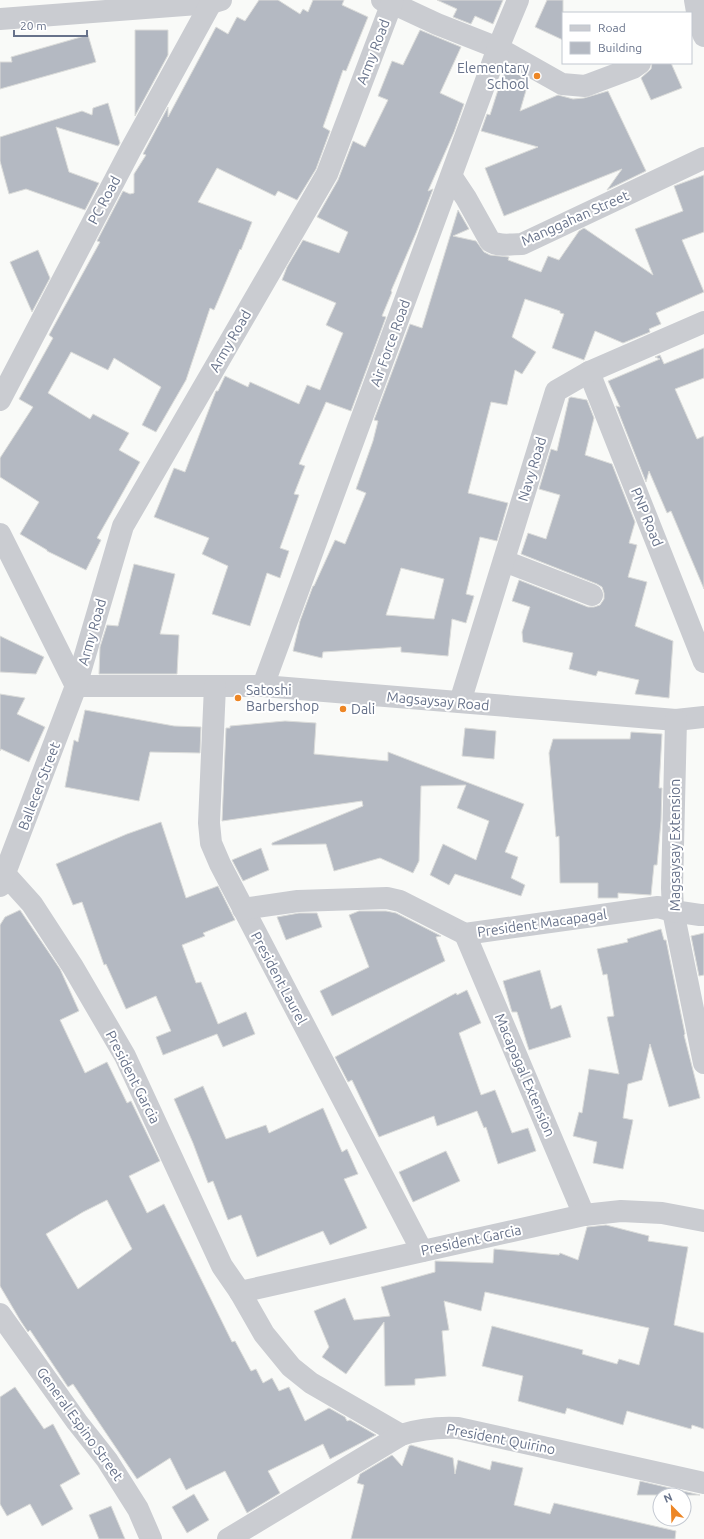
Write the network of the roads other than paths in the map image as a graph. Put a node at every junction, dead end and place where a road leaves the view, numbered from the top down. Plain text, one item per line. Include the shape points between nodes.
1 (518, 0) edge
2 (695, 0) edge
3 (389, 1) edge
4 (216, 2) edge
5 (0, 19) edge
6 (699, 27) edge
7 (498, 48) junction
8 (639, 64) edge
9 (704, 158) edge
10 (452, 177) junction
11 (704, 322) edge
12 (590, 372) junction
13 (0, 400) edge
14 (0, 534) edge
15 (504, 561) junction
16 (592, 595) dead end
17 (704, 662) edge
18 (76, 686) junction
19 (215, 686) junction
20 (262, 686) junction
21 (460, 702) junction
22 (704, 717) edge
23 (676, 720) junction
24 (3, 880) edge
25 (243, 909) junction
26 (673, 911) junction
27 (704, 914) edge
28 (465, 934) junction
29 (704, 1063) edge
30 (584, 1215) junction
31 (704, 1221) edge
32 (422, 1251) junction
33 (240, 1292) junction
34 (0, 1314) edge
35 (400, 1435) junction
36 (704, 1483) edge
37 (152, 1539) edge
38 (228, 1539) edge

1 - 7 street, Air Force Road
2 - 6 street
3 - 7 street via 437,24
3 - 18 street, Army Road via 327,174 123,526
4 - 5 street
4 - 13 street, PC Road via 131,149
7 - 8 street via 562,84 586,86
7 - 10 street, Air Force Road
9 - 10 street, Manggahan Street via 522,244 500,245 490,241
10 - 20 street, Air Force Road
11 - 12 street, Navy Road
12 - 15 street, Navy Road via 556,391
12 - 17 street, PNP Road
14 - 18 street
15 - 16 street
15 - 21 street, Navy Road
18 - 19 street, Magsaysay Road
18 - 24 street, Ballecer Street
19 - 20 street, Magsaysay Road
19 - 25 street, President Laurel via 209,823 211,843
20 - 21 street, Magsaysay Road
21 - 23 street, Magsaysay Road
22 - 23 street, Magsaysay Road
23 - 26 street, Magsaysay Extension
24 - 33 street, President Garcia via 32,904 73,967 125,1056 222,1266
25 - 28 street, President Macapagal via 298,901 387,898 400,901
25 - 32 street, President Laurel
26 - 27 street, President Macapagal
26 - 28 street, President Macapagal via 658,907
26 - 29 street, Magsaysay Extension
28 - 30 street, Macapagal Extension
30 - 31 street, President Garcia via 621,1211 662,1213
30 - 32 street, President Garcia
32 - 33 street, President Garcia
33 - 35 street, President Garcia via 264,1334 291,1367 311,1382
34 - 37 street, General Espino Street via 107,1460 138,1509
35 - 36 street, President Quirino via 437,1427 458,1428
35 - 38 street, President Quirino

